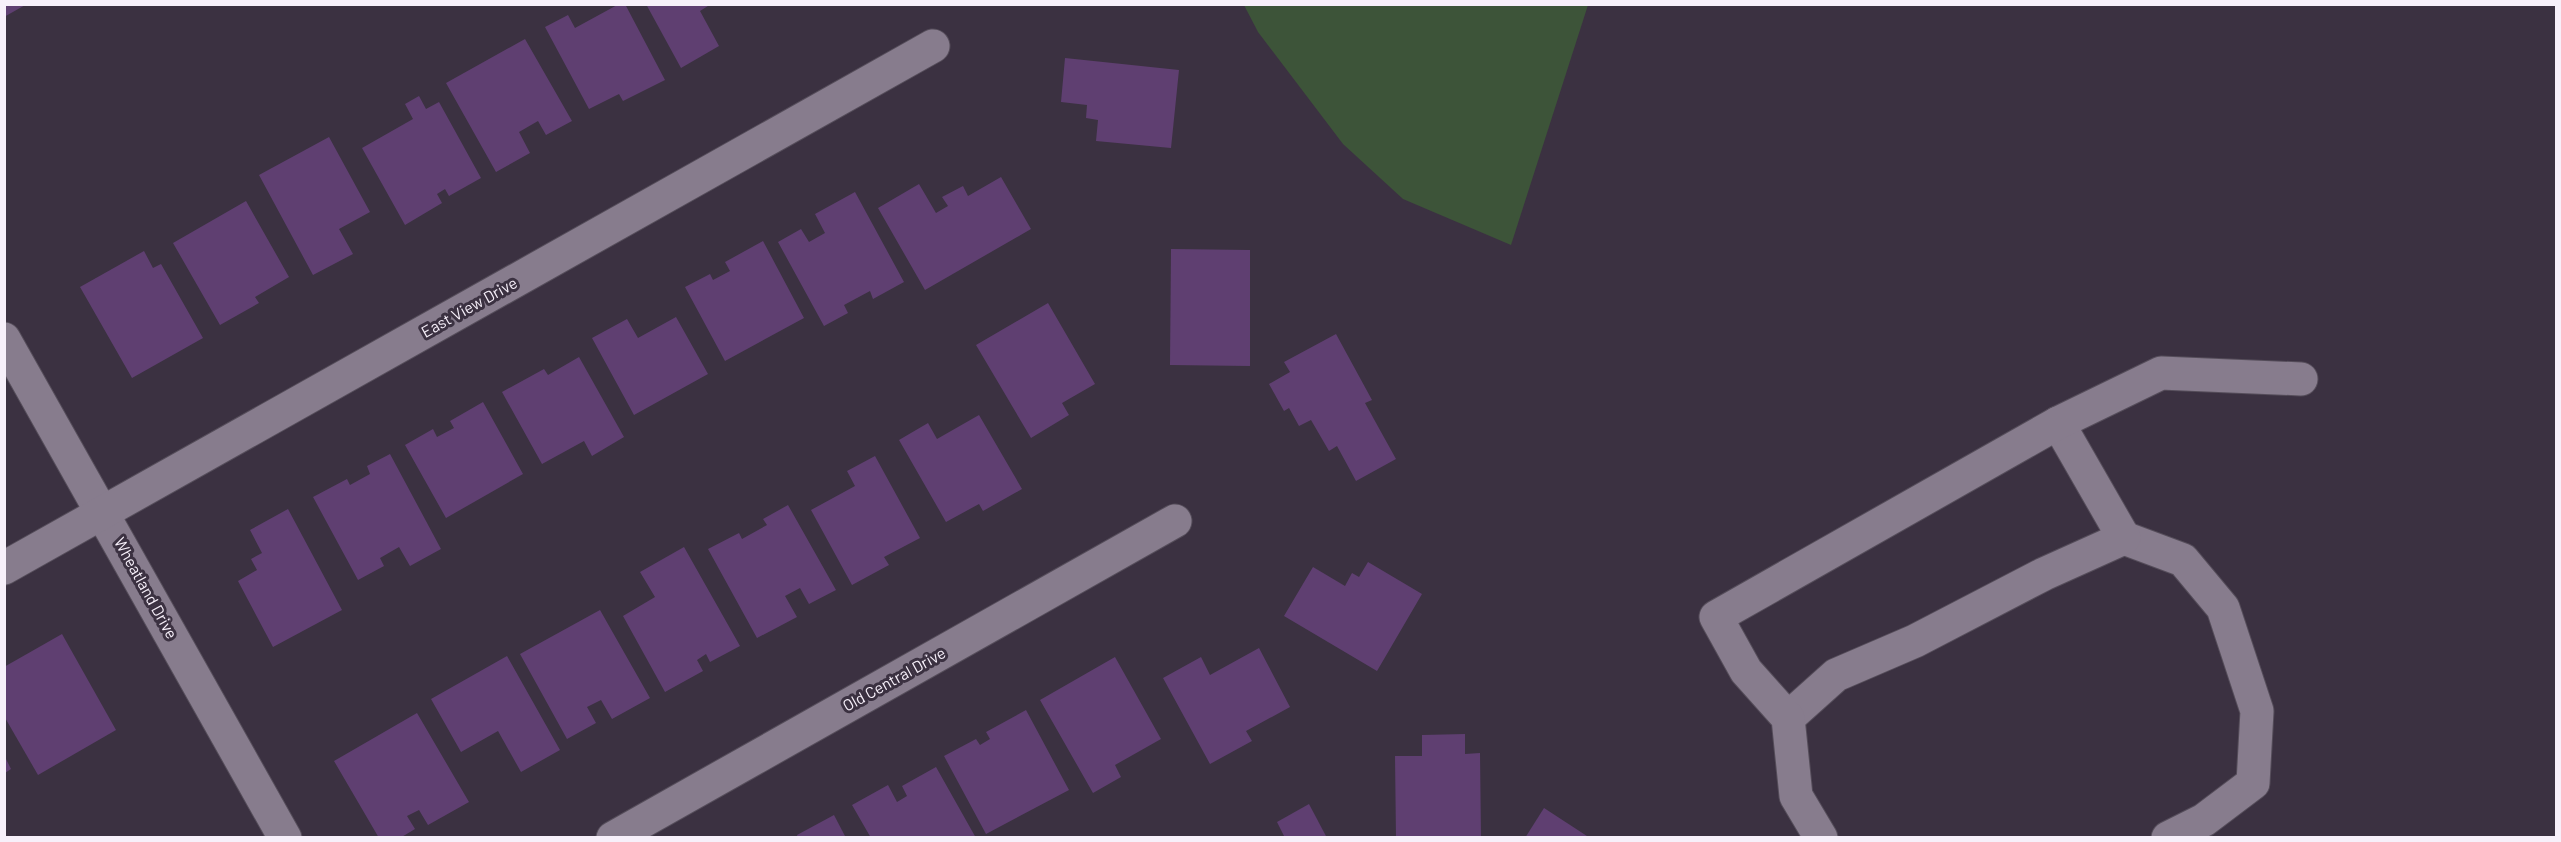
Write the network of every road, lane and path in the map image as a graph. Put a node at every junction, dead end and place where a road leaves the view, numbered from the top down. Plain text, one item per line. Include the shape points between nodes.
1 (933, 46) dead end
2 (4, 339) edge
3 (2301, 379) dead end
4 (2058, 423) junction
5 (104, 512) junction
6 (1175, 521) dead end
7 (2124, 538) junction
8 (4, 568) edge
9 (1788, 718) junction
10 (285, 837) edge
11 (613, 837) edge
12 (1821, 837) edge
13 (2168, 837) edge

1 - 5 street, East View Drive
2 - 5 street, Wheatland Drive
3 - 4 street via 2161,373
4 - 7 street
4 - 9 street via 1716,617 1746,671
5 - 8 street, East View Drive
5 - 10 street, Wheatland Drive
6 - 11 street, Old Central Drive
7 - 9 street via 1836,675
7 - 13 street via 2183,560 2223,608 2257,711 2253,783 2204,820
9 - 12 street via 1796,796

